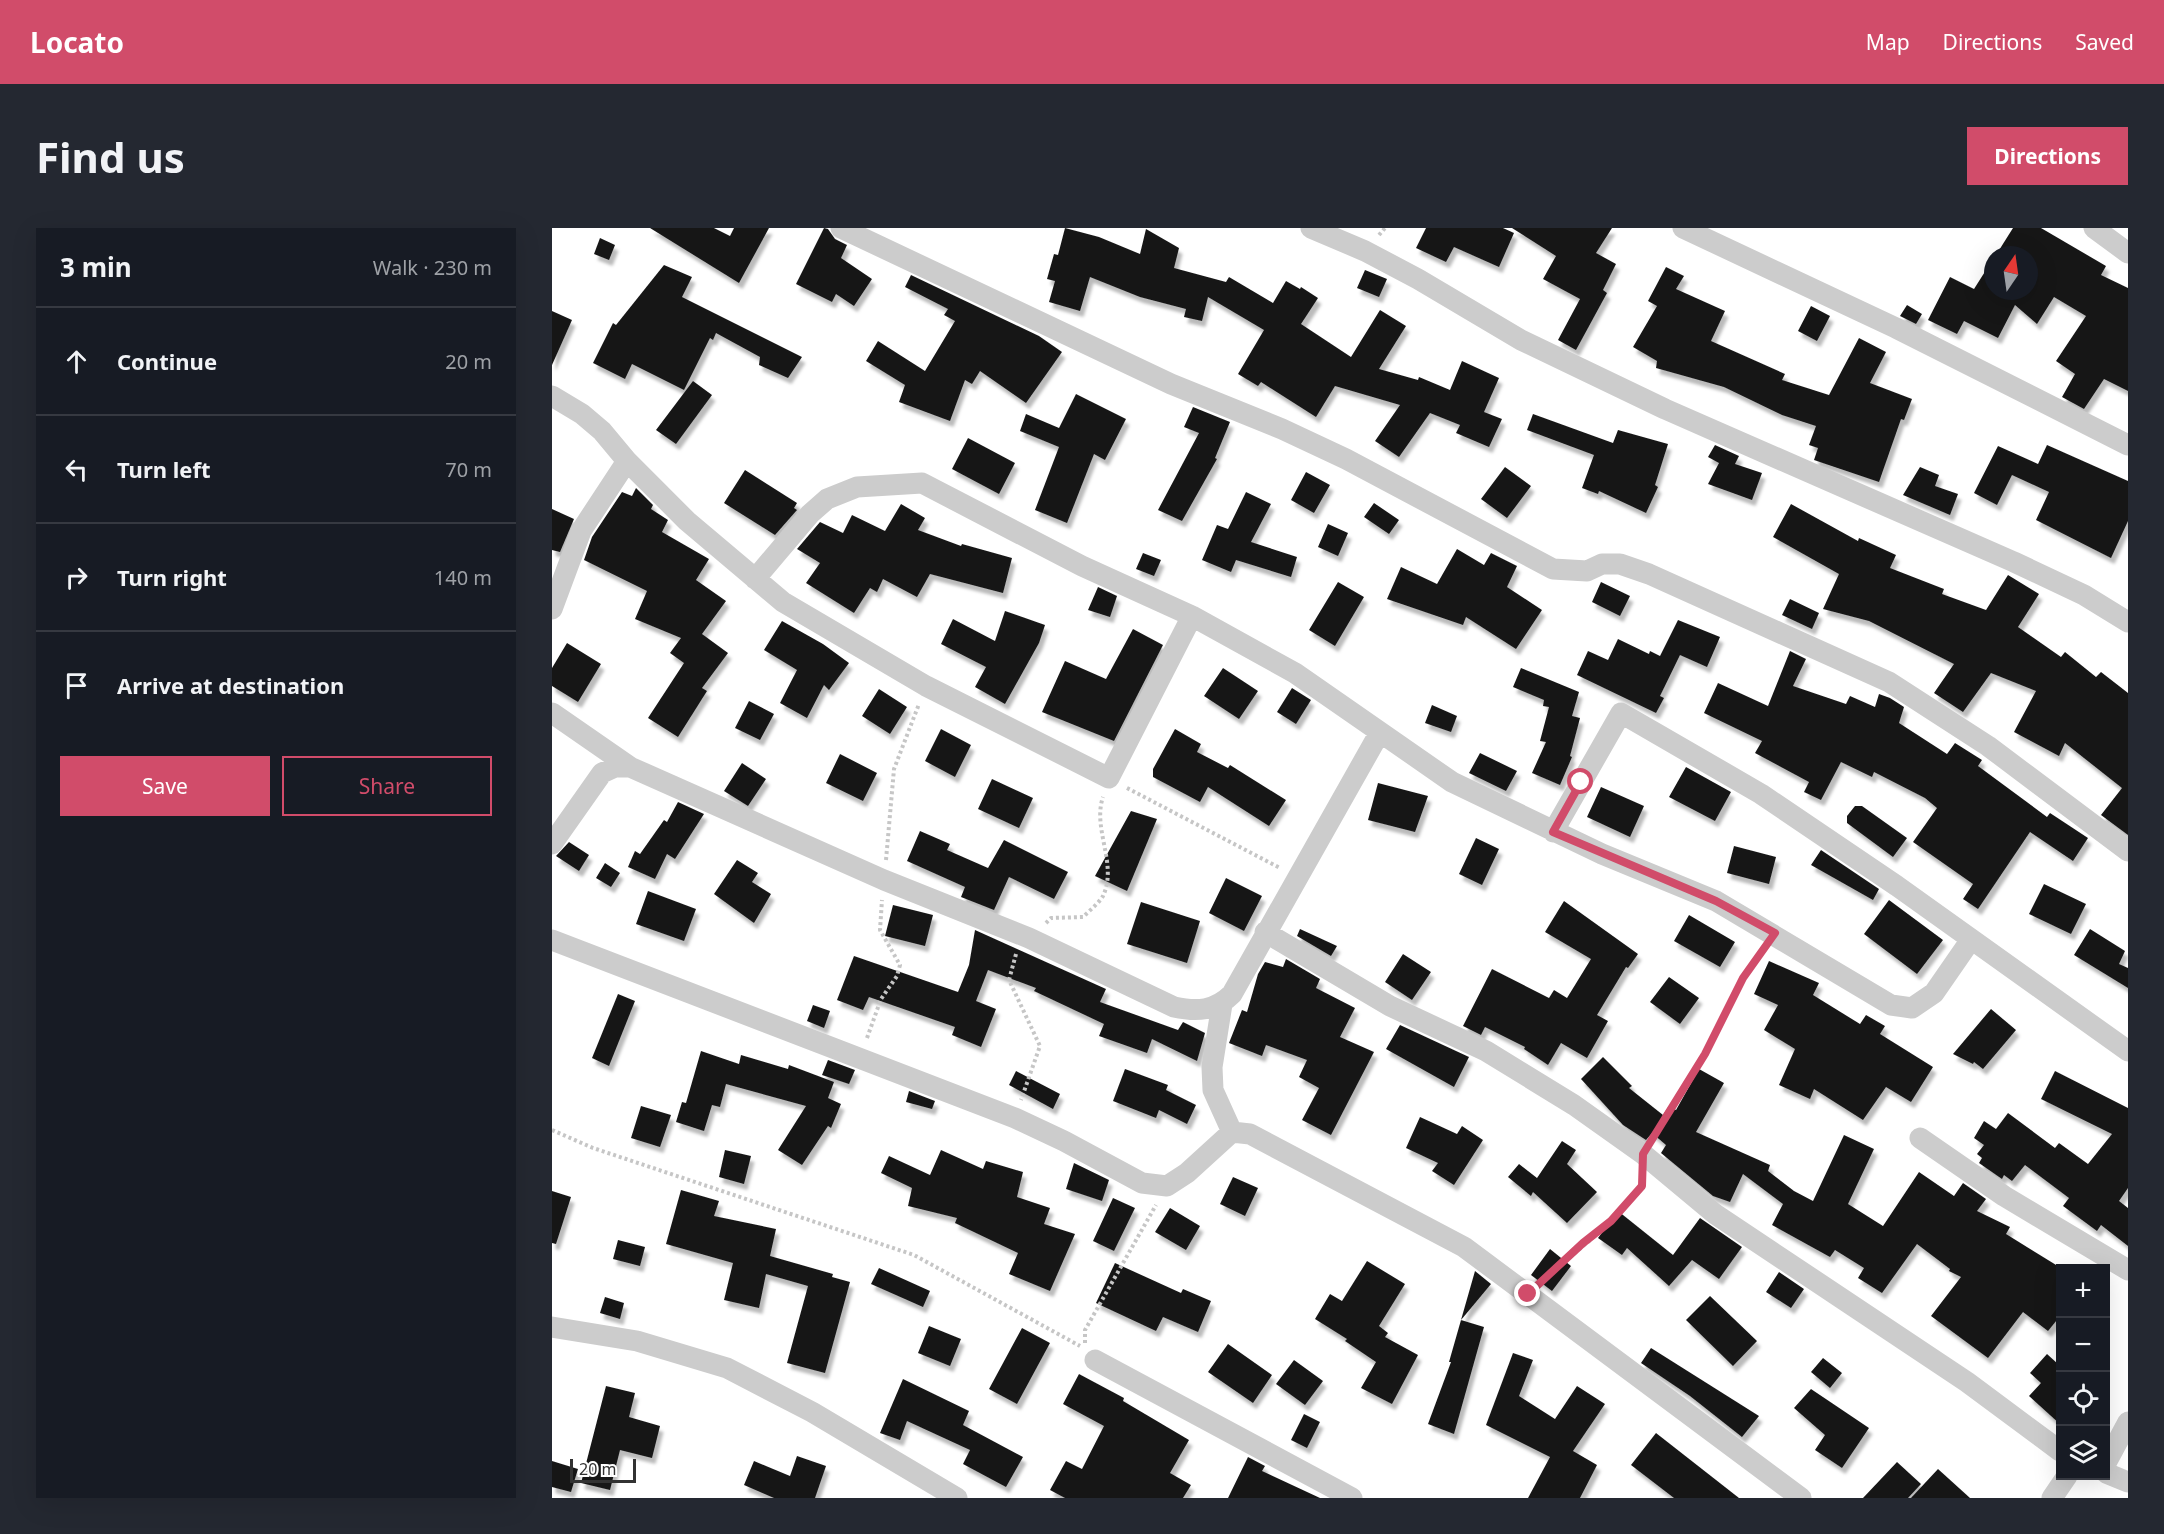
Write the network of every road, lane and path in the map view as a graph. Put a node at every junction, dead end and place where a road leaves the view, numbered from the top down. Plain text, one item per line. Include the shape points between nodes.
1 (840, 228) edge
2 (1311, 228) edge
3 (1683, 228) edge
4 (2094, 228) edge
5 (2128, 253) edge
6 (552, 396) edge
7 (2128, 445) edge
8 (627, 461) junction
9 (754, 579) junction
10 (552, 609) edge
11 (1192, 616) junction
12 (2128, 622) edge
13 (552, 712) edge
14 (1380, 732) junction
15 (630, 767) junction
16 (1109, 778) junction
17 (1553, 832) junction
18 (552, 844) edge
19 (2128, 851) edge
20 (1297, 878) junction
21 (1265, 932) junction
22 (1775, 933) junction
23 (552, 940) edge
24 (1970, 941) junction
25 (1222, 1004) junction
26 (2128, 1052) edge
27 (552, 1130) edge
28 (1232, 1132) junction
29 (1920, 1138) dead end
30 (1643, 1154) junction
31 (1167, 1186) junction
32 (2128, 1270) edge
33 (1528, 1294) junction
34 (552, 1327) edge
35 (1095, 1360) dead end
36 (2128, 1422) edge
37 (2056, 1447) edge
38 (2110, 1456) edge
39 (2110, 1475) edge
40 (2064, 1480) edge
41 (2128, 1482) edge
42 (957, 1498) edge
43 (1352, 1498) edge
44 (1801, 1498) edge
45 (2052, 1498) edge

1 - 19 street via 1171,384 1347,459 1553,569 1587,571 1602,564 1620,564 1649,573 1888,682 1988,746
2 - 12 street via 1383,260 1531,345 1665,409 2024,567 2084,595
3 - 7 street via 1896,328
4 - 5 street
6 - 8 street via 602,431
8 - 9 street via 687,521
8 - 10 street via 581,531
9 - 11 street via 827,499 857,487 922,483 1082,566
9 - 16 street via 783,602 926,686
11 - 14 street via 1295,673
11 - 16 street
13 - 15 street
14 - 17 street via 1452,782
14 - 20 street
15 - 18 street via 615,767 602,773
15 - 25 street via 884,880 1029,938 1174,1007 1196,1012
16 - 20 path
17 - 22 street via 1716,901
17 - 24 street via 1621,713 1761,794
20 - 21 street
21 - 25 street via 1232,994
21 - 30 street via 1390,1006 1486,1051 1536,1080
22 - 24 street via 1891,1005 1912,1008 1934,993
22 - 30 path via 1743,978 1705,1054
23 - 31 street via 1015,1118 1142,1183
24 - 26 street
25 - 28 street via 1212,1067 1213,1090
27 - 31 path via 593,1148 914,1255 1084,1349 1085,1330
28 - 31 street
28 - 33 street via 1250,1134 1464,1247
29 - 32 street via 2004,1196
30 - 33 path via 1642,1186 1632,1199
30 - 37 street via 1715,1214 1967,1382
33 - 44 street
34 - 42 street via 637,1341 727,1368 812,1412
35 - 43 street
36 - 38 street
39 - 41 street
40 - 45 street

